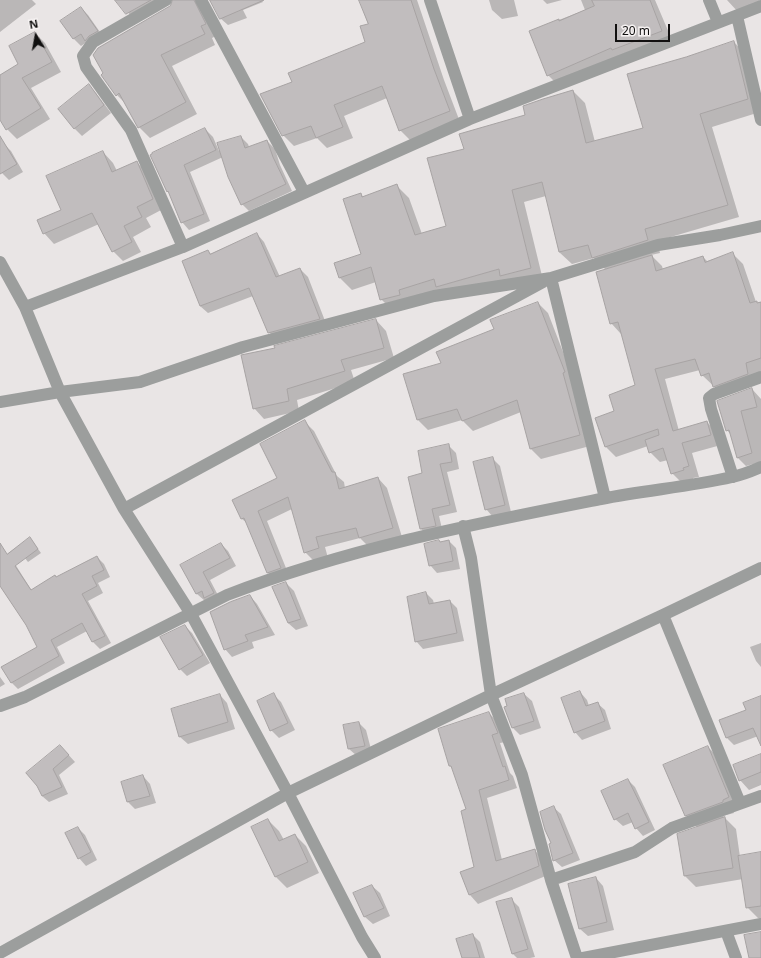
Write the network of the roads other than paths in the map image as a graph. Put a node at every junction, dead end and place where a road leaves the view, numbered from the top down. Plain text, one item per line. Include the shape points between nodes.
1 (166, 0) edge
2 (201, 0) edge
3 (430, 0) edge
4 (709, 0) edge
5 (761, 6) edge
6 (737, 16) junction
7 (718, 22) junction
8 (470, 119) junction
9 (761, 120) edge
10 (304, 192) junction
11 (761, 226) edge
12 (183, 247) junction
13 (0, 262) edge
14 (551, 278) junction
15 (25, 307) junction
16 (761, 377) edge
17 (60, 392) junction
18 (0, 402) edge
19 (761, 468) edge
20 (733, 477) junction
21 (605, 498) junction
22 (124, 509) junction
23 (463, 526) junction
24 (761, 568) edge
25 (191, 614) junction
26 (663, 615) junction
27 (491, 695) junction
28 (0, 706) edge
29 (288, 793) junction
30 (761, 796) edge
31 (740, 803) junction
32 (551, 880) junction
33 (761, 924) edge
34 (726, 931) junction
35 (0, 953) edge
36 (375, 958) edge
37 (576, 958) edge
38 (583, 958) edge
39 (736, 958) edge

1 - 12 street via 93,42 83,56 86,67 131,130
2 - 10 street
3 - 8 street
4 - 7 street
5 - 6 street
6 - 7 street
6 - 9 street
7 - 8 street
8 - 10 street
10 - 12 street
11 - 14 street via 658,245
12 - 15 street
13 - 15 street
14 - 17 street via 434,296 242,347 140,382
14 - 21 street
14 - 22 street
15 - 17 street
16 - 20 street via 714,394 710,398 711,409
17 - 18 street
17 - 22 street
19 - 20 street
20 - 21 street
21 - 23 street
22 - 25 street
23 - 25 street via 365,550 260,583 227,595
23 - 27 street via 471,558
24 - 26 street
25 - 28 street via 25,698
25 - 29 street
26 - 27 street
26 - 31 street
27 - 29 street
27 - 32 street via 522,775
29 - 35 street
29 - 36 street
30 - 31 street
31 - 32 street via 672,828 635,852
32 - 37 street
33 - 34 street
34 - 38 street
34 - 39 street

